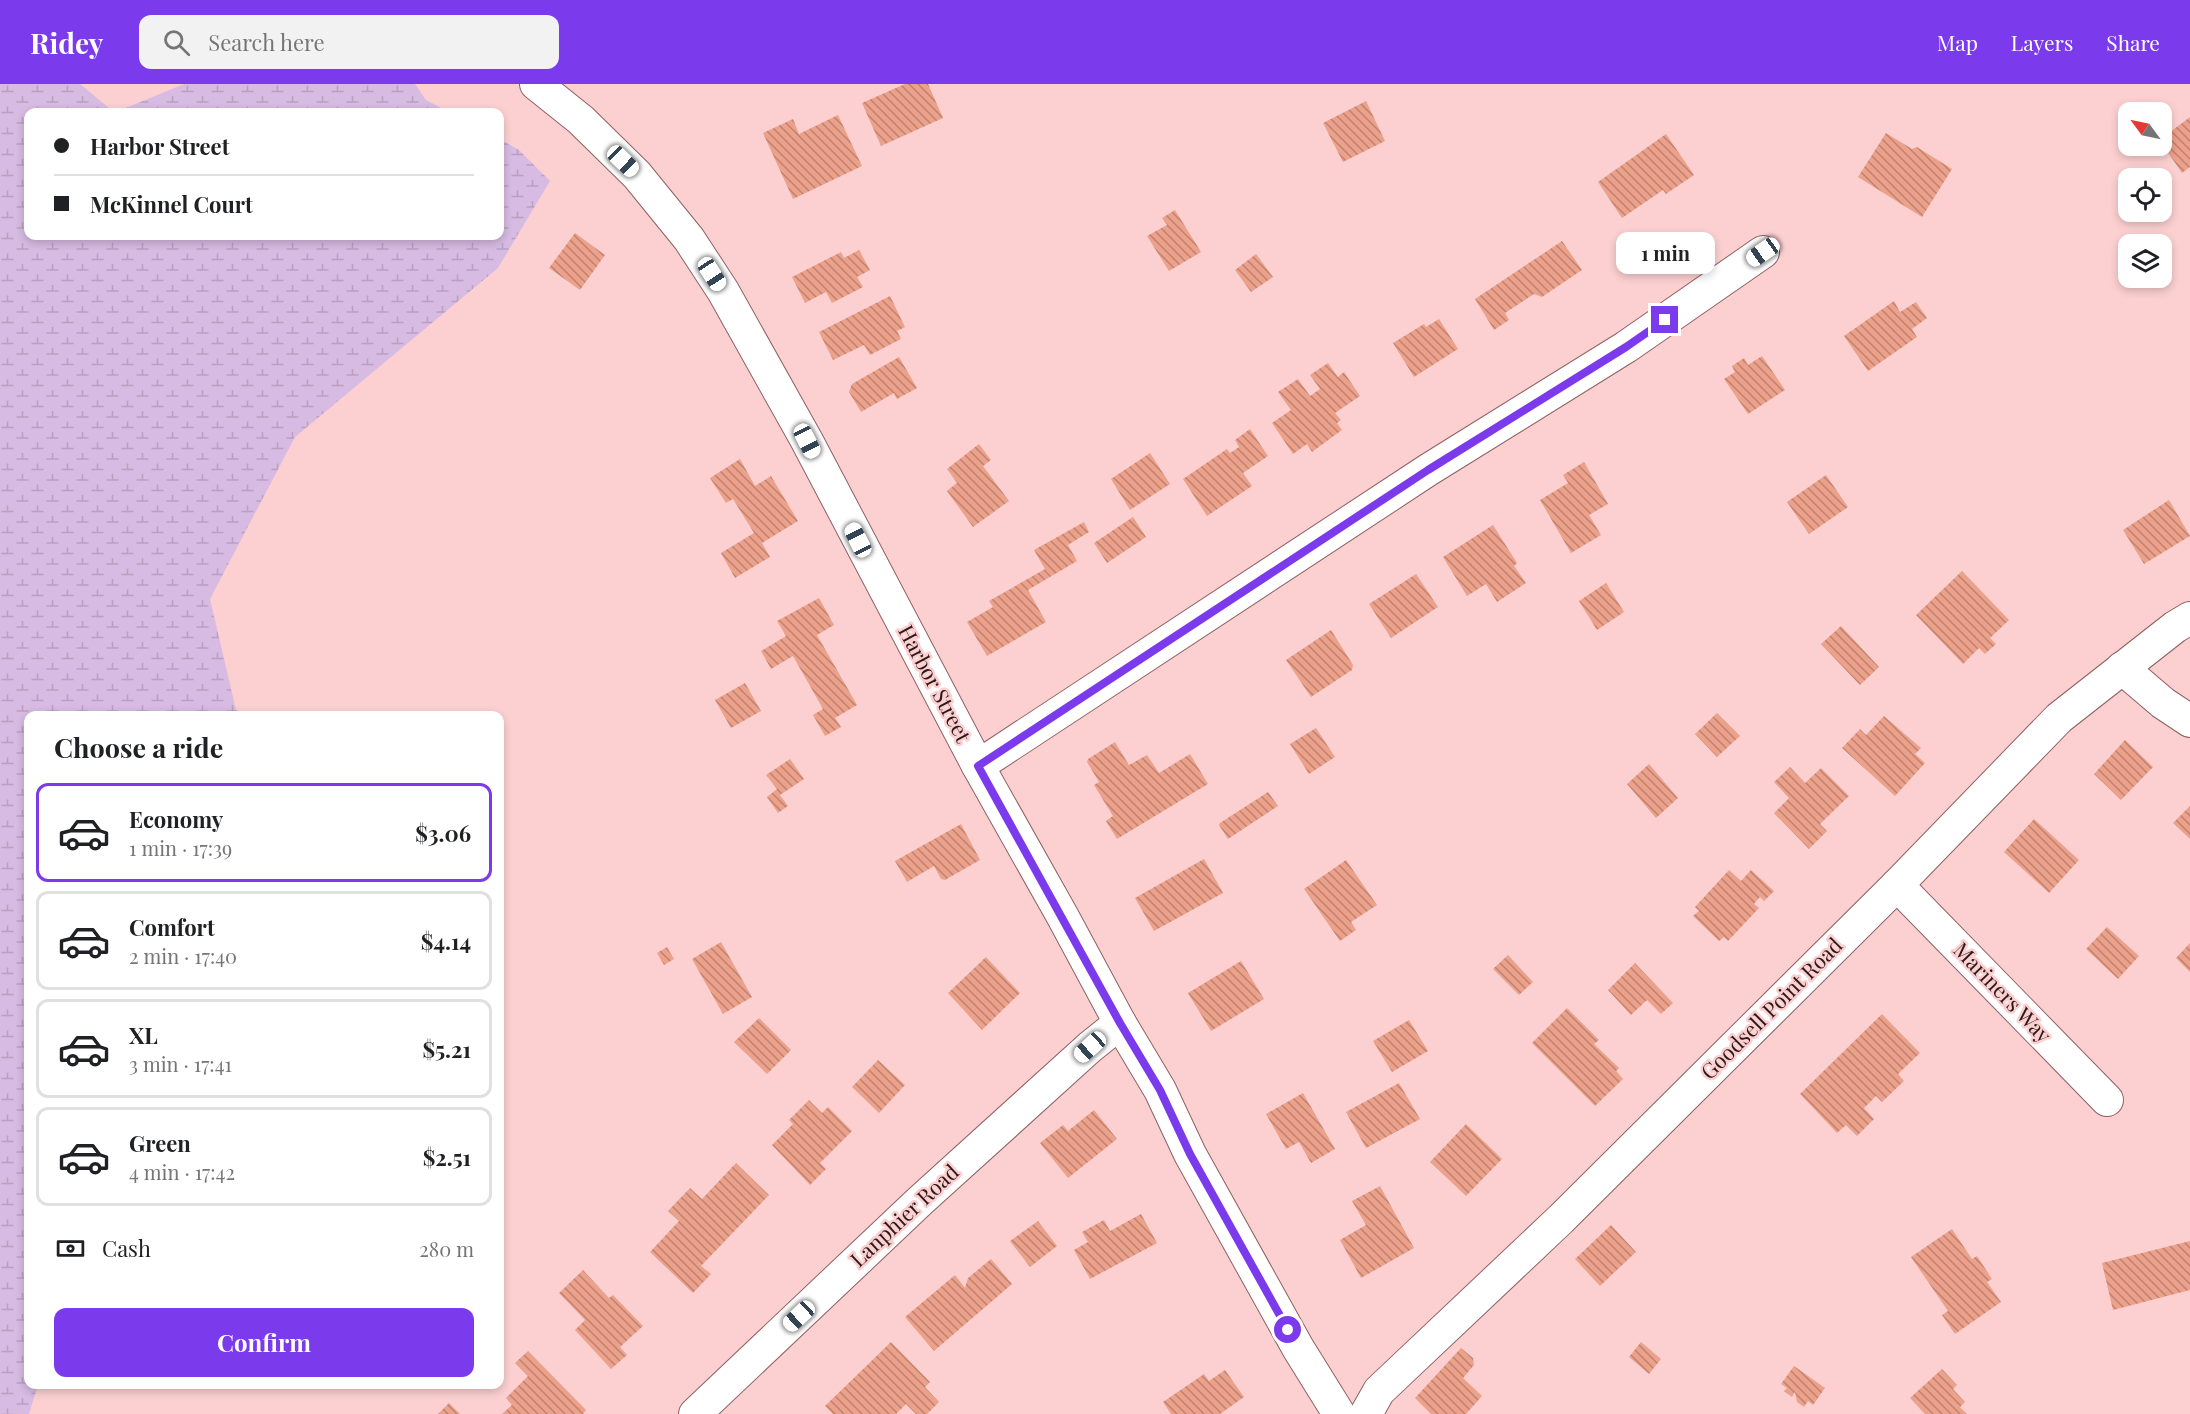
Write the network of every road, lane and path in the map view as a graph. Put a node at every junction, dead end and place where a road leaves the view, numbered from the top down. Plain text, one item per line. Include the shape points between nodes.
1 (536, 84) edge
2 (1763, 252) dead end
3 (2190, 618) edge
4 (2122, 668) junction
5 (2190, 722) edge
6 (978, 766) junction
7 (1897, 885) junction
8 (1120, 1023) junction
9 (2107, 1100) dead end
10 (695, 1414) edge
11 (1339, 1414) edge
12 (1366, 1414) edge

1 - 6 street, Harbor Street via 581,120 637,175 689,239 723,291 807,441
2 - 6 street via 1626,347 1428,470
3 - 4 street, Goodsell Point Road
4 - 5 street
4 - 7 street, Goodsell Point Road via 2059,718
6 - 8 street, Harbor Street
7 - 9 street, Mariners Way
7 - 12 street, Goodsell Point Road via 1561,1219 1379,1391
8 - 10 street, Lanphier Road via 920,1201
8 - 11 street, Harbor Street via 1298,1348

